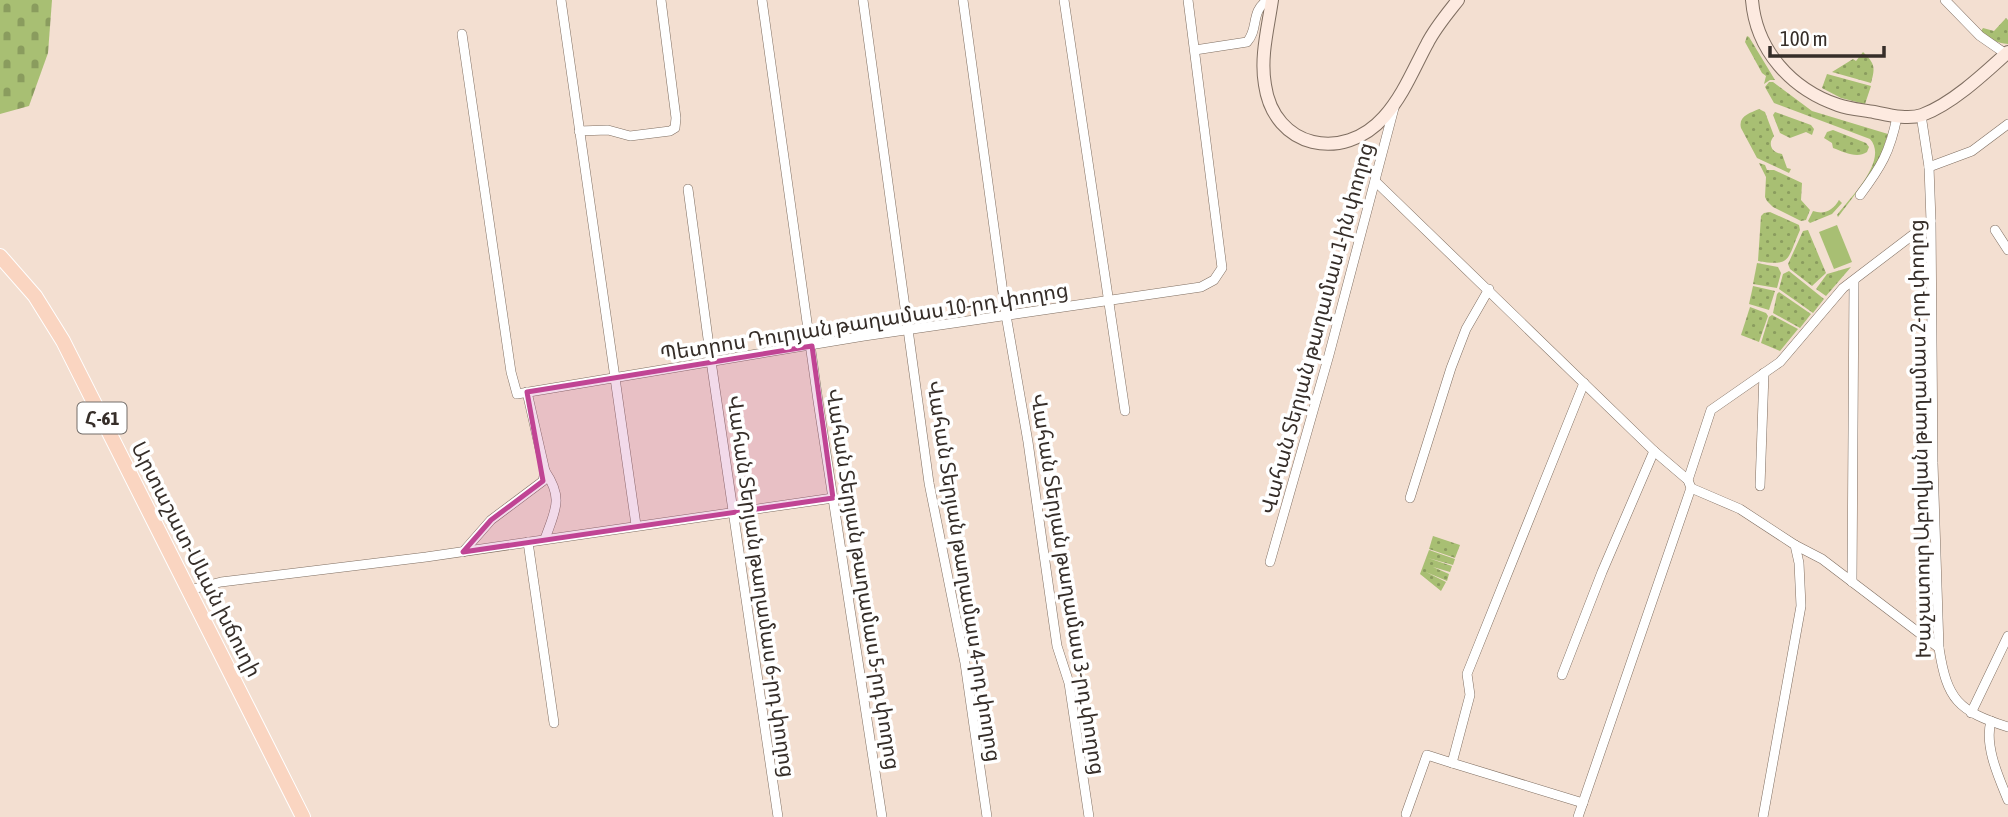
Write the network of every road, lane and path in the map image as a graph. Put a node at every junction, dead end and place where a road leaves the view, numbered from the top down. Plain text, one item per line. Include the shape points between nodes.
1 (561, 0) edge
2 (661, 0) edge
3 (762, 0) edge
4 (863, 0) edge
5 (963, 0) edge
6 (1064, 0) edge
7 (1188, 0) edge
8 (1270, 0) edge
9 (1458, 0) edge
10 (1752, 0) edge
11 (1945, 0) edge
12 (462, 34) dead end
13 (1195, 50) junction
14 (2007, 53) edge
15 (1395, 104) junction
16 (1921, 115) junction
17 (1897, 117) junction
18 (2007, 126) edge
19 (579, 131) junction
20 (1929, 167) junction
21 (1375, 181) junction
22 (688, 189) dead end
23 (1860, 195) dead end
24 (1931, 221) junction
25 (1995, 230) dead end
26 (2008, 250) edge
27 (0, 256) edge
28 (1854, 281) junction
29 (1489, 289) junction
30 (1107, 301) junction
31 (1006, 314) junction
32 (910, 330) junction
33 (812, 346) junction
34 (711, 361) junction
35 (1764, 373) junction
36 (614, 377) junction
37 (1584, 383) junction
38 (522, 393) junction
39 (1125, 411) dead end
40 (1654, 451) junction
41 (545, 471) junction
42 (1690, 484) junction
43 (1760, 486) dead end
44 (833, 498) junction
45 (1410, 498) dead end
46 (734, 513) junction
47 (636, 525) junction
48 (545, 539) junction
49 (528, 542) junction
50 (1795, 545) junction
51 (463, 552) junction
52 (1270, 562) dead end
53 (1852, 582) junction
54 (189, 590) junction
55 (2008, 636) edge
56 (1939, 648) junction
57 (1562, 675) dead end
58 (1970, 713) junction
59 (1991, 721) junction
60 (554, 723) dead end
61 (2008, 727) edge
62 (1452, 763) junction
63 (2008, 800) edge
64 (1583, 803) junction
65 (1406, 814) dead end
66 (303, 817) edge
67 (778, 817) edge
68 (883, 817) edge
69 (987, 817) edge
70 (1089, 817) edge
71 (1578, 817) edge
72 (1763, 817) edge

1 - 19 street
2 - 19 street via 677,126 630,136 608,130
3 - 33 street, Վահան Տերյան թաղամաս 5-րդ փողոց
4 - 32 street, Վահան Տերյան թաղամաս 4-րդ փողոց
5 - 31 street, Վահան Տերյան թաղամաս 3-րդ փողոց
6 - 30 street
7 - 13 street
8 - 13 street via 1258,8 1247,42
8 - 15 main road via 1264,84 1269,102 1287,128 1312,143 1343,144 1368,132
9 - 15 main road via 1429,40
10 - 17 main road via 1766,49 1798,84 1838,105
11 - 14 street via 1980,36
12 - 38 street via 511,372
13 - 30 street, Պետրոս Դուրյան թաղամաս 10-րդ փողոց via 1222,268 1214,280 1201,287
14 - 16 main road via 1964,90
15 - 21 street, Վահան Տերյան թաղամաս 1-ին փողոց
16 - 17 main road
16 - 20 street, Խաչատուր Աբովյան թաղամաս 2-րդ փողոց
17 - 23 street via 1882,165
18 - 20 street via 1972,151
19 - 36 street
20 - 24 street, Խաչատուր Աբովյան թաղամաս 2-րդ փողոց
21 - 29 street
21 - 52 street, Վահան Տերյան թաղամաս 1-ին փողոց
22 - 34 street, Վահան Տերյան թաղամաս 6-րդ փողոց
24 - 28 street
24 - 56 street, Խաչատուր Աբովյան թաղամաս 2-րդ փողոց
25 - 26 street
27 - 54 main road, Արտաշատ-Սևան խճուղի / Հ-61 via 48,315
28 - 35 street via 1780,362
28 - 53 street
29 - 37 street
29 - 45 street via 1466,328
30 - 31 street, Պետրոս Դուրյան թաղամաս 10-րդ փողոց
30 - 39 street
31 - 32 street, Պետրոս Դուրյան թաղամաս 10-րդ փողոց
31 - 70 street, Վահան Տերյան թաղամաս 3-րդ փողոց via 1057,646 1069,682
32 - 33 street, Պետրոս Դուրյան թաղամաս 10-րդ փողոց
32 - 69 street, Վահան Տերյան թաղամաս 4-րդ փողոց via 929,482 965,663
33 - 34 street, Պետրոս Դուրյան թաղամաս 10-րդ փողոց
33 - 44 street, Վահան Տերյան թաղամաս 5-րդ փողոց
34 - 36 street, Պետրոս Դուրյան թաղամաս 10-րդ փողոց
34 - 46 street, Վահան Տերյան թաղամաս 6-րդ փողոց
35 - 42 street via 1711,410
35 - 43 street
36 - 38 street, Պետրոս Դուրյան թաղամաս 10-րդ փողոց
36 - 47 street
37 - 40 street
37 - 62 street via 1467,674 1470,695
38 - 41 street
40 - 42 street
40 - 57 street
41 - 48 street via 557,494
41 - 51 street via 543,481 491,520
42 - 50 street
42 - 64 street
44 - 46 street
44 - 68 street, Վահան Տերյան թաղամաս 5-րդ փողոց
46 - 47 street
46 - 67 street, Վահան Տերյան թաղամաս 6-րդ փողոց
47 - 48 street
48 - 49 street
49 - 51 street
49 - 60 street
50 - 53 street
50 - 72 street via 1801,606
51 - 54 street via 221,582
53 - 56 street
54 - 66 main road, Արտաշատ-Սևան խճուղի / Հ-61
55 - 58 street
56 - 58 street, Խաչատուր Աբովյան թաղամաս 2-րդ փողոց via 1944,678
58 - 59 street
59 - 61 street
59 - 63 street via 1992,750
62 - 64 street
62 - 65 street via 1427,755
64 - 71 street

